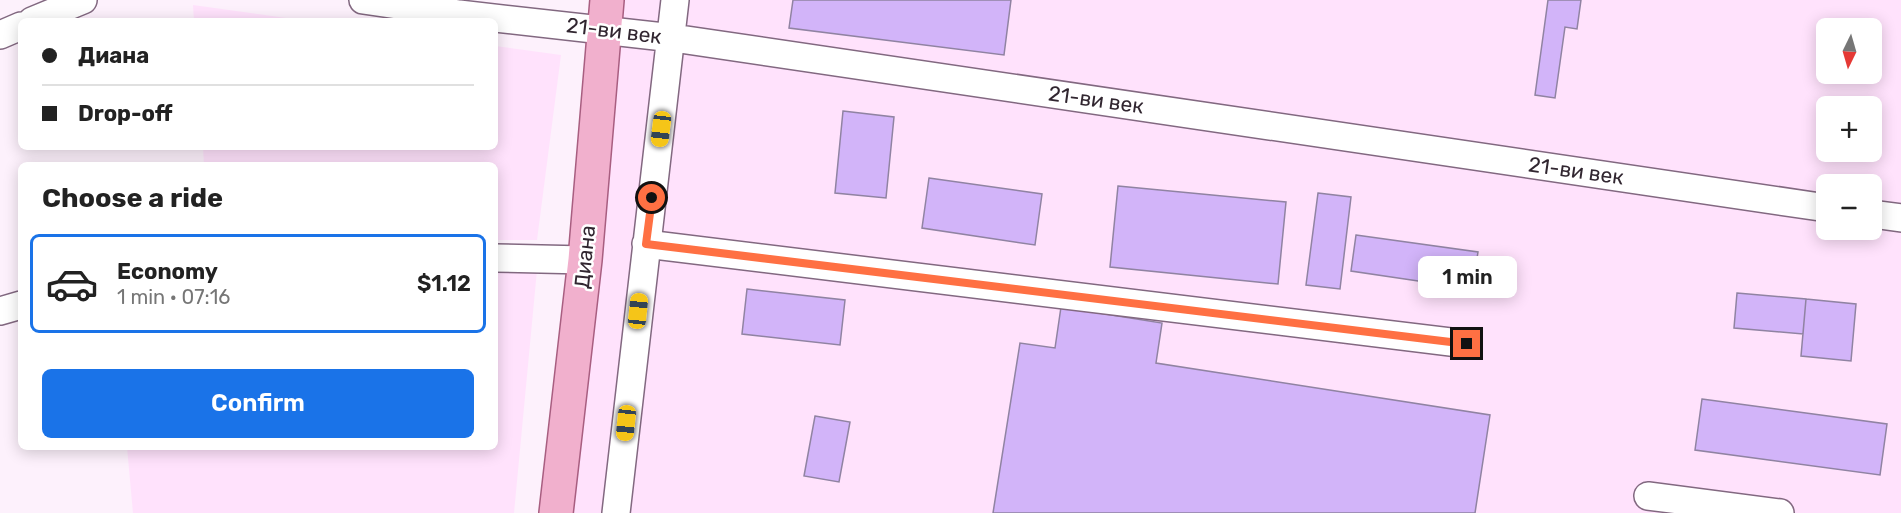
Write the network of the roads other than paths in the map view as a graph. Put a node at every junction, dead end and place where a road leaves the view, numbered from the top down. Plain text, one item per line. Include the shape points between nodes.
1 (83, 0) edge
2 (363, 0) edge
3 (675, 0) edge
4 (606, 14) edge
5 (39, 18) edge
6 (18, 27) edge
7 (0, 35) edge
8 (673, 38) junction
9 (1816, 206) edge
10 (1882, 215) edge
11 (1901, 218) edge
12 (646, 244) junction
13 (498, 258) edge
14 (585, 260) junction
15 (18, 306) edge
16 (0, 311) edge
17 (1467, 344) dead end
18 (1648, 496) dead end
19 (556, 513) edge
20 (616, 513) edge
21 (1780, 513) edge

1 - 5 street
2 - 4 street, 21-ви век via 459,14
3 - 8 street
4 - 8 street, 21-ви век
4 - 14 main road, Диана
6 - 7 street
8 - 9 street, 21-ви век
8 - 12 street
10 - 11 street
12 - 17 street
12 - 20 street
13 - 14 street
14 - 19 main road, Диана
15 - 16 street
18 - 21 street

